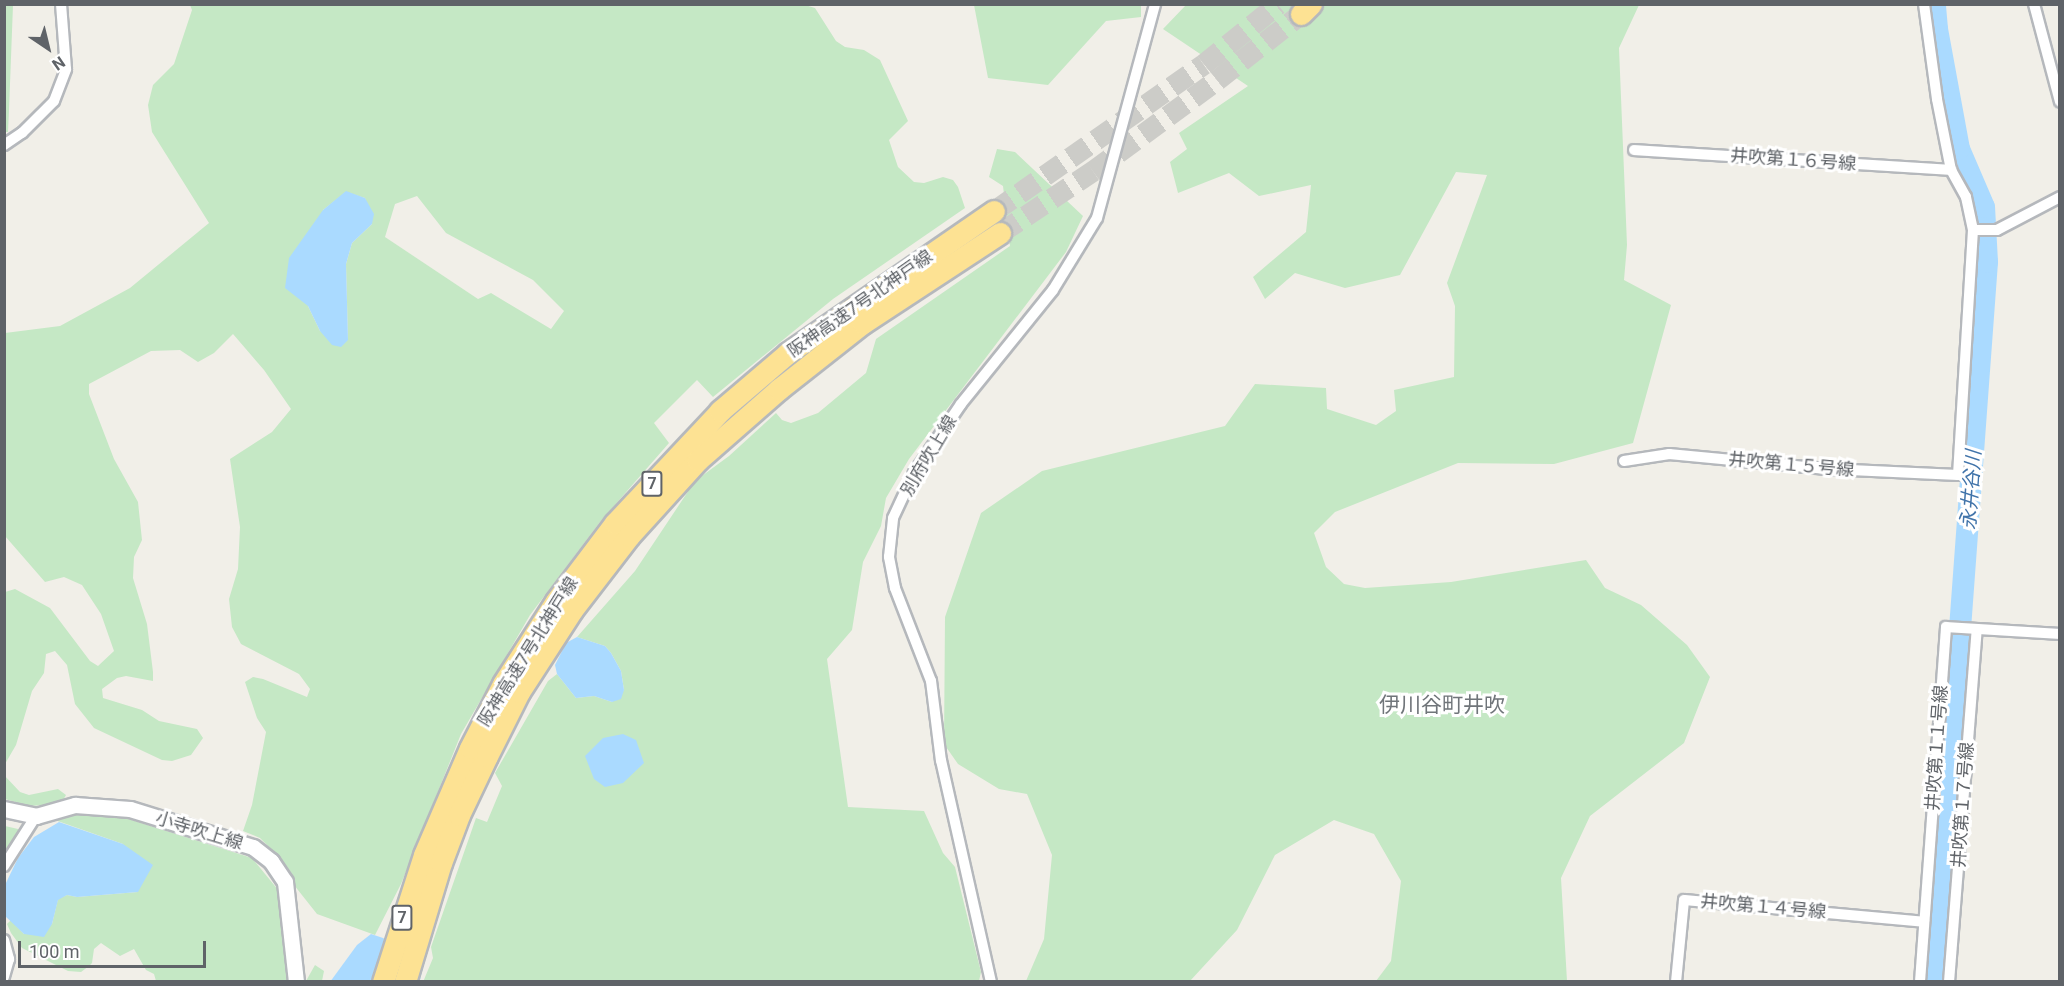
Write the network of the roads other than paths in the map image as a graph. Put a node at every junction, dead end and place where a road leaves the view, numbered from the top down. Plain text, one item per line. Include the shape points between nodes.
1 (61, 4) edge
2 (1155, 4) edge
3 (1924, 4) edge
4 (2034, 4) edge
5 (2060, 102) edge
6 (4, 145) edge
7 (1635, 150) dead end
8 (1951, 170) junction
9 (2060, 196) edge
10 (994, 211) tunnel mouth
11 (1976, 230) junction
12 (1000, 233) tunnel mouth
13 (1624, 461) dead end
14 (1973, 629) junction
15 (2060, 634) edge
16 (4, 809) edge
17 (36, 816) junction
18 (433, 859) junction
19 (4, 866) edge
20 (1924, 922) junction
21 (4, 940) edge
22 (4, 977) edge
23 (296, 981) edge
24 (383, 981) edge
25 (405, 981) edge
26 (991, 981) edge
27 (1676, 981) edge
28 (1920, 981) edge
29 (1949, 981) edge

1 - 6 street via 66,69 54,101
2 - 26 street, 別府吹上線 via 1097,218 1053,290 949,421 914,473 893,518 889,557 893,578 931,681 941,761
3 - 8 street
4 - 5 street
7 - 8 street, 井吹第１６号線
8 - 11 street via 1966,197
9 - 11 street via 1997,230
10 - 18 highway, 阪神高速7号北神戸線 / 7 via 788,353 720,411 615,523 556,601 504,684 470,748
11 - 13 street, 井吹第１５号線 via 1958,475 1829,469 1669,454
12 - 18 highway, 阪神高速7号北神戸線 / 7 via 863,323 779,389 698,460 629,536 573,610 519,692
14 - 15 street, 井吹第１１号線
14 - 20 street, 井吹第１１号線 via 1946,627
14 - 29 street, 井吹第１７号線
16 - 17 street, 小寺吹上線
17 - 19 street
17 - 23 street, 小寺吹上線 via 75,805 130,809 253,847 271,861 285,882
18 - 24 highway, 阪神高速7号北神戸線 / 7
18 - 25 highway, 阪神高速7号北神戸線 / 7
20 - 27 street, 井吹第１４号線 via 1683,900
20 - 28 street, 井吹第１１号線
21 - 22 street via 9,959

